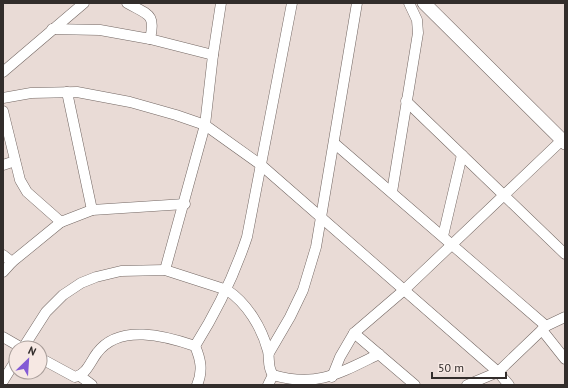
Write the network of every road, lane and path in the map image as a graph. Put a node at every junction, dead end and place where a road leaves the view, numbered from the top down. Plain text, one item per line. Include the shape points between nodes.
1 (84, 3) edge
2 (127, 3) edge
3 (221, 3) edge
4 (292, 3) edge
5 (357, 3) edge
6 (361, 3) edge
7 (409, 3) edge
8 (424, 3) edge
9 (52, 29) junction
10 (150, 39) junction
11 (212, 55) junction
12 (3, 72) edge
13 (66, 92) junction
14 (3, 98) edge
15 (406, 101) junction
16 (3, 111) edge
17 (205, 125) junction
18 (563, 141) edge
19 (334, 143) junction
20 (462, 155) junction
21 (16, 161) junction
22 (3, 165) edge
23 (261, 165) junction
24 (392, 192) junction
25 (504, 195) junction
26 (185, 204) junction
27 (92, 210) junction
28 (322, 217) junction
29 (61, 222) junction
30 (443, 236) junction
31 (452, 244) junction
32 (565, 254) edge
33 (3, 255) edge
34 (12, 262) junction
35 (165, 270) junction
36 (3, 272) edge
37 (227, 290) junction
38 (403, 290) junction
39 (565, 317) edge
40 (544, 328) junction
41 (354, 333) junction
42 (28, 340) edge
43 (195, 346) junction
44 (269, 354) junction
45 (379, 354) junction
46 (565, 359) edge
47 (48, 363) edge
48 (498, 372) junction
49 (273, 375) junction
50 (80, 376) junction
51 (332, 377) junction
52 (92, 385) edge
53 (197, 385) edge
54 (268, 385) edge
55 (415, 385) edge
56 (467, 385) edge
57 (509, 385) edge

1 - 9 street
2 - 10 street via 151,19 153,25
3 - 11 street
4 - 23 street
5 - 6 street
5 - 19 street
7 - 15 street via 418,33
8 - 18 street
9 - 10 street via 100,30
9 - 12 street
10 - 11 street
11 - 17 street
13 - 14 street via 31,93
13 - 17 street via 130,102
13 - 27 street
15 - 20 street
15 - 24 street
16 - 21 street
17 - 23 street
17 - 26 street
18 - 25 street
19 - 24 street
19 - 28 street
20 - 25 street
20 - 30 street
21 - 22 street
21 - 29 street via 20,180 27,192
23 - 28 street
23 - 37 street via 247,237
24 - 30 street
25 - 31 street
25 - 32 street
26 - 27 street
26 - 35 street
27 - 29 street
28 - 38 street
28 - 44 street via 303,290
29 - 34 street
30 - 31 street
31 - 38 street
31 - 40 street
33 - 34 street
34 - 36 street
35 - 37 street
35 - 42 street via 121,271 81,283 63,295 46,312
37 - 43 street
37 - 44 street via 249,311 263,335
38 - 41 street
38 - 48 street
39 - 40 street
40 - 46 street
40 - 48 street
41 - 45 street
41 - 51 street
43 - 50 street via 156,335 128,336 112,340 98,351
43 - 53 street via 201,362
44 - 49 street via 269,367
45 - 51 street
45 - 55 street
47 - 50 street via 69,375
48 - 56 street
48 - 57 street
49 - 51 street via 299,382 316,382
49 - 54 street
50 - 52 street

